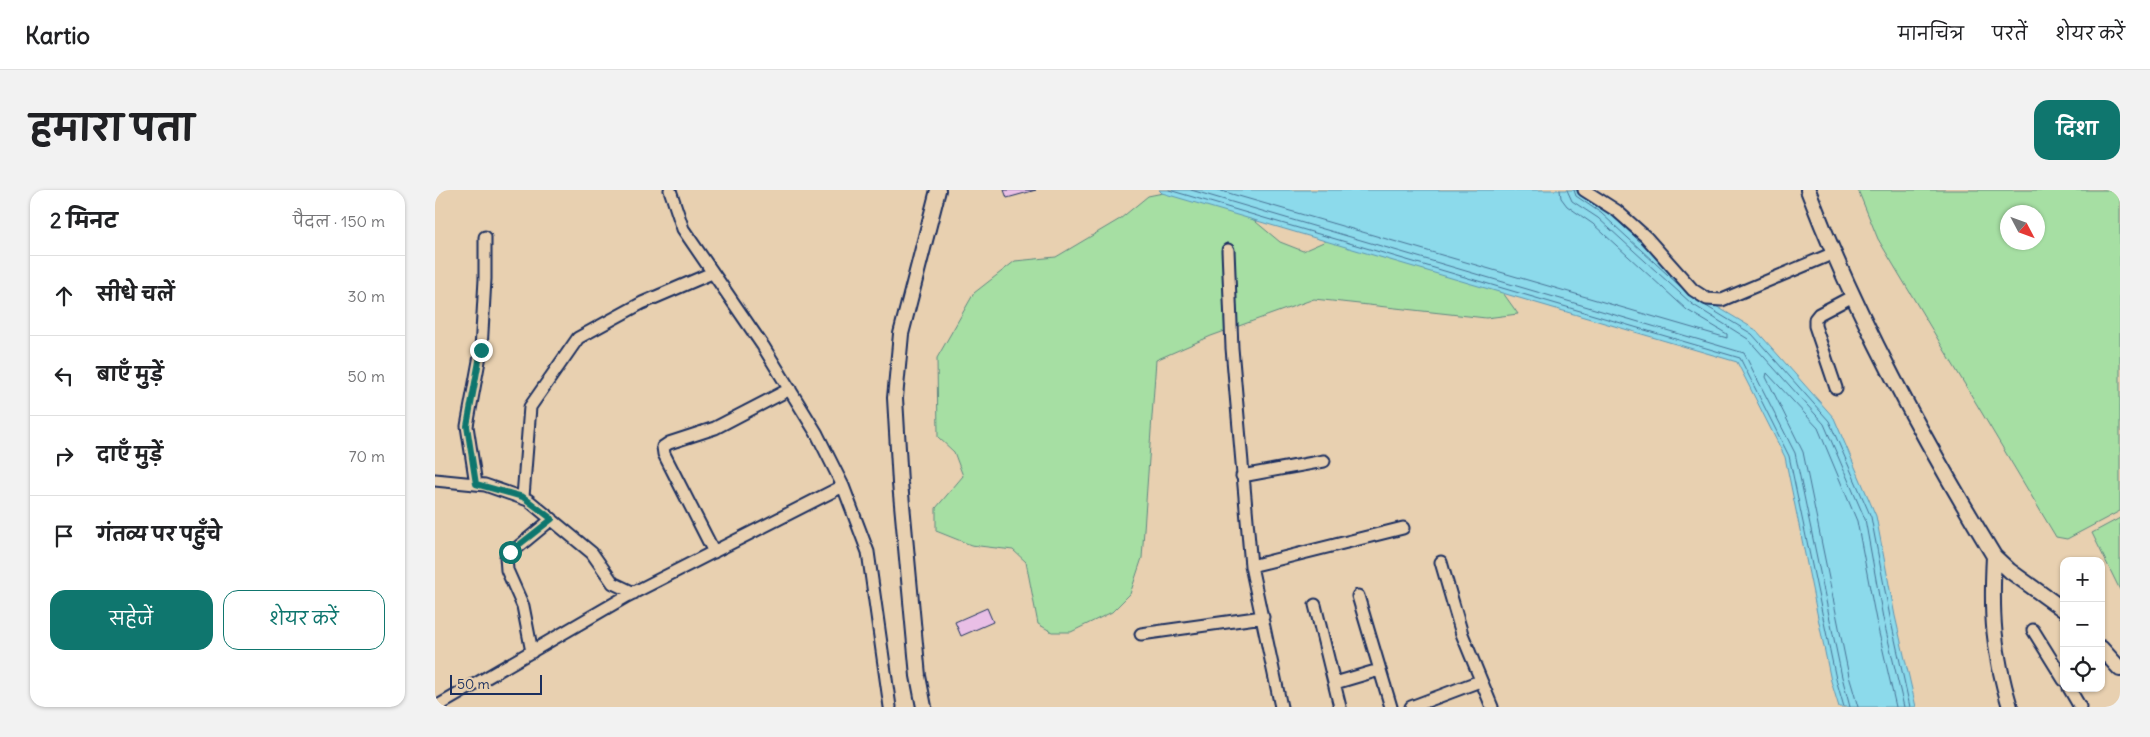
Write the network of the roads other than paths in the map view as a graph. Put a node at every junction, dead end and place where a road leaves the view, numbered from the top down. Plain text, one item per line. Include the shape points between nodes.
1 (670, 190) edge
2 (938, 190) edge
3 (1585, 190) edge
4 (1808, 190) edge
5 (485, 237) dead end
6 (1228, 250) dead end
7 (1834, 253) junction
8 (712, 273) junction
9 (1853, 296) junction
10 (1836, 388) dead end
11 (789, 389) junction
12 (1324, 461) dead end
13 (1242, 476) junction
14 (435, 480) edge
15 (476, 484) junction
16 (843, 486) junction
17 (523, 497) junction
18 (552, 519) junction
19 (1403, 528) dead end
20 (714, 552) junction
21 (1994, 556) junction
22 (1441, 562) dead end
23 (1251, 566) junction
24 (634, 593) junction
25 (1358, 596) dead end
26 (1315, 605) dead end
27 (2060, 607) edge
28 (1263, 617) junction
29 (2033, 630) dead end
30 (1141, 634) dead end
31 (532, 652) junction
32 (2105, 652) edge
33 (2120, 669) edge
34 (1379, 670) junction
35 (2060, 674) edge
36 (1479, 681) junction
37 (1335, 684) junction
38 (2072, 692) edge
39 (436, 707) edge
40 (890, 707) edge
41 (924, 707) edge
42 (1281, 707) edge
43 (1340, 707) edge
44 (1391, 707) edge
45 (1411, 707) edge
46 (1492, 707) edge
47 (2010, 707) edge
48 (2081, 707) edge

1 - 8 street via 683,229
2 - 41 street via 901,334 895,398 918,676
3 - 7 street via 1617,211 1646,237 1693,290 1707,299 1729,298
4 - 7 street
5 - 15 street via 481,350 467,426
6 - 13 street
7 - 9 street
8 - 11 street
8 - 17 street via 642,303 579,338 529,407
9 - 10 street via 1815,319
9 - 21 street via 1920,428
11 - 16 street
11 - 20 street via 715,428 663,447
12 - 13 street
13 - 23 street
14 - 15 street
15 - 17 street
16 - 20 street
16 - 40 street via 868,552
17 - 18 street
18 - 24 street via 592,553 613,583
18 - 31 street via 506,557 507,570 523,606
19 - 23 street
20 - 24 street
21 - 27 street
21 - 47 street via 1993,632 1999,673
22 - 36 street
23 - 28 street
24 - 31 street
25 - 34 street
26 - 37 street
28 - 30 street
28 - 42 street
29 - 35 street
31 - 39 street
32 - 33 street
34 - 37 street
34 - 44 street
36 - 45 street
36 - 46 street
37 - 43 street
38 - 48 street

